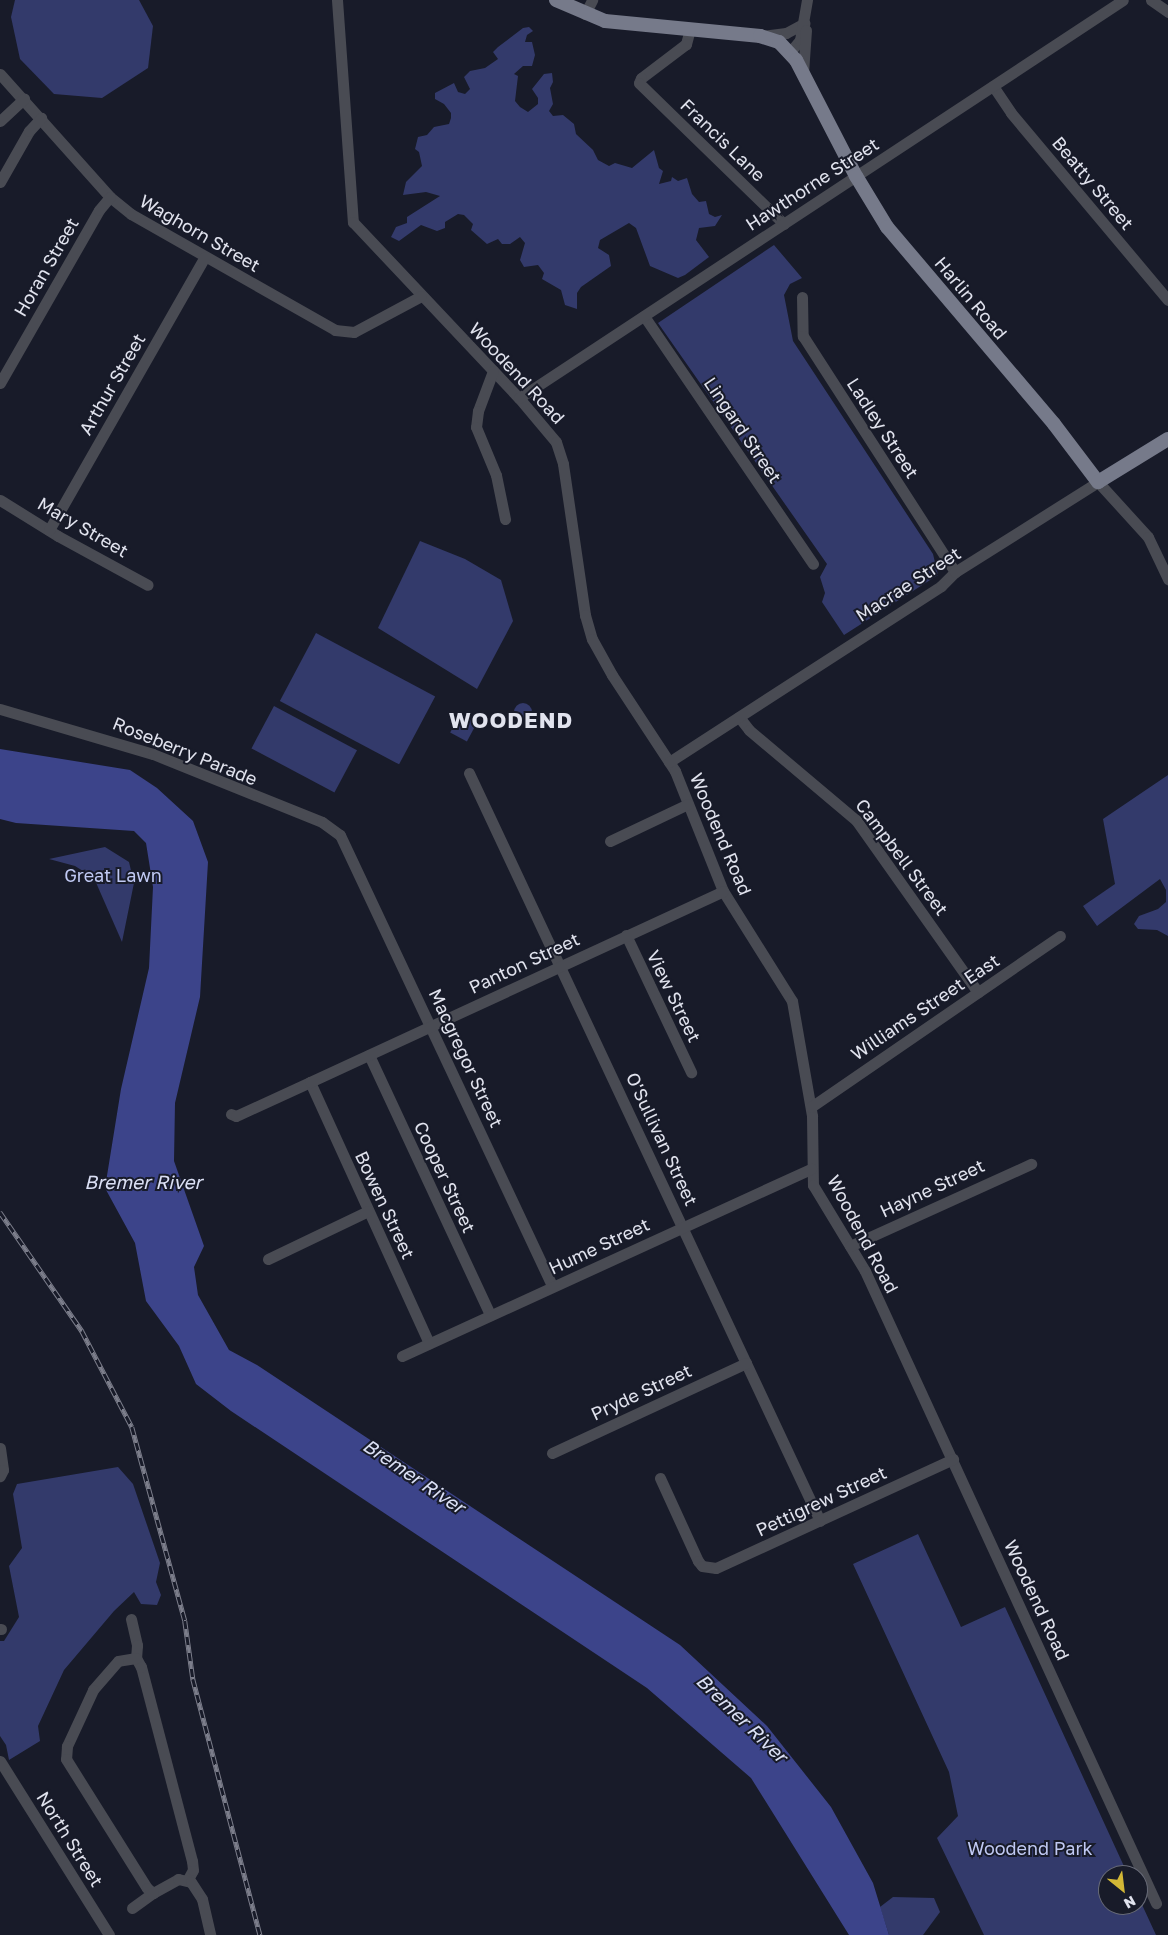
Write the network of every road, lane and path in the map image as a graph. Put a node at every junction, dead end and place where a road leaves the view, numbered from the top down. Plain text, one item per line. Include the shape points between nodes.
1 (337, 0) edge
2 (556, 0) edge
3 (592, 0) edge
4 (807, 0) edge
5 (1123, 0) edge
6 (1151, 0) edge
7 (1168, 12) edge
8 (585, 14) junction
9 (805, 23) junction
10 (690, 30) junction
11 (760, 36) junction
12 (790, 52) junction
13 (803, 73) junction
14 (0, 74) edge
15 (993, 86) junction
16 (24, 99) junction
17 (41, 118) junction
18 (0, 121) edge
19 (856, 176) junction
20 (0, 182) edge
21 (110, 197) junction
22 (784, 224) junction
23 (205, 257) junction
24 (421, 296) junction
25 (802, 297) dead end
26 (1168, 300) edge
27 (644, 316) junction
28 (493, 371) junction
29 (0, 382) edge
30 (519, 398) junction
31 (1054, 424) junction
32 (1168, 439) edge
33 (1125, 464) junction
34 (1098, 482) junction
35 (0, 500) edge
36 (505, 519) dead end
37 (49, 530) junction
38 (813, 564) dead end
39 (955, 572) junction
40 (1168, 579) edge
41 (148, 585) dead end
42 (0, 709) edge
43 (739, 717) junction
44 (669, 762) junction
45 (470, 773) dead end
46 (688, 804) junction
47 (610, 841) dead end
48 (347, 845) joint
49 (723, 891) junction
50 (626, 935) junction
51 (1060, 936) dead end
52 (560, 965) junction
53 (978, 992) junction
54 (431, 1025) junction
55 (369, 1054) junction
56 (692, 1072) dead end
57 (310, 1082) junction
58 (811, 1107) junction
59 (232, 1114) dead end
60 (1031, 1164) dead end
61 (811, 1169) junction
62 (368, 1211) junction
63 (684, 1226) junction
64 (850, 1246) junction
65 (268, 1259) dead end
66 (552, 1286) junction
67 (490, 1315) junction
68 (429, 1343) junction
69 (402, 1356) dead end
70 (746, 1362) junction
71 (0, 1448) edge
72 (552, 1452) dead end
73 (953, 1459) junction
74 (1, 1476) edge
75 (660, 1478) dead end
76 (820, 1521) junction
77 (131, 1619) dead end
78 (136, 1658) junction
79 (0, 1762) edge
80 (188, 1879) junction
81 (153, 1892) junction
82 (1156, 1903) dead end
83 (132, 1908) dead end
84 (109, 1935) edge
85 (210, 1935) edge

1 - 24 street, Woodend Road via 352,218 359,231
2 - 8 main road, Harlin Road
3 - 8 street
4 - 9 street
5 - 15 street, Hawthorne Street
6 - 7 street
8 - 10 main road, Harlin Road via 605,21
9 - 11 street via 786,33
9 - 12 street via 800,40
9 - 13 street via 807,40
10 - 11 main road, Harlin Road
10 - 22 street, Francis Lane via 686,44 639,81
11 - 12 main road, Harlin Road via 779,42
12 - 13 main road, Harlin Road
13 - 19 main road, Harlin Road
14 - 16 street, Waghorn Street
15 - 19 street, Hawthorne Street
15 - 26 street, Beatty Street via 1011,113
16 - 17 street, Waghorn Street
16 - 18 street
17 - 20 street via 29,131
17 - 21 street, Waghorn Street
19 - 22 street, Hawthorne Street
19 - 31 main road, Harlin Road via 894,237
21 - 23 street, Waghorn Street via 131,214
21 - 29 street, Horan Street via 98,210
22 - 27 street, Hawthorne Street
23 - 24 street, Waghorn Street via 342,333 357,330
23 - 37 street, Arthur Street
24 - 28 street, Woodend Road
25 - 39 street, Ladley Street via 803,336
27 - 30 street, Hawthorne Street
27 - 38 street, Lingard Street
28 - 30 street, Woodend Road
28 - 36 street via 478,411 476,427 496,475
30 - 44 street, Woodend Road via 550,433 561,454 585,615 592,639
31 - 33 main road via 1095,464 1107,467
31 - 34 main road, Harlin Road
32 - 33 main road, Macrae Street
33 - 34 main road, Macrae Street
34 - 39 street, Macrae Street
34 - 40 street, Harlin Road via 1148,537
35 - 37 street, Mary Street
37 - 41 street, Mary Street
39 - 43 street, Macrae Street via 941,586
42 - 48 street, Roseberry Parade via 153,754 322,822 337,832
43 - 44 street, Macrae Street
43 - 53 street, Campbell Street via 749,730 856,820
44 - 46 street, Woodend Road
45 - 52 street, O'Sullivan Street
46 - 47 street
46 - 49 street, Woodend Road
48 - 54 street, Macgregor Street
49 - 50 street, Panton Street
49 - 58 street, Woodend Road via 792,1001
50 - 52 street, Panton Street
50 - 56 street, View Street
51 - 53 street, Williams Street East
52 - 54 street, Panton Street
52 - 63 street, O'Sullivan Street
53 - 58 street, Williams Street East
54 - 55 street, Panton Street
54 - 66 street, Macgregor Street
55 - 57 street, Panton Street
55 - 67 street, Cooper Street
57 - 59 street, Panton Street via 236,1116
57 - 62 street, Bowen Street
58 - 61 street, Woodend Road
60 - 64 street, Hayne Street
61 - 63 street, Hume Street
61 - 64 street, Woodend Road via 820,1200
62 - 65 street
62 - 68 street, Bowen Street
63 - 66 street, Hume Street
63 - 70 street, O'Sullivan Street
64 - 73 street, Woodend Road via 865,1271
66 - 67 street, Hume Street
67 - 68 street, Hume Street
68 - 69 street, Hume Street
70 - 72 street, Pryde Street
70 - 76 street, O'Sullivan Street
71 - 74 street
73 - 76 street, Pettigrew Street
73 - 82 street, Woodend Road
75 - 76 street, Pettigrew Street via 702,1566 716,1568
77 - 78 street via 137,1645
78 - 80 street via 192,1861 193,1870
78 - 81 street via 112,1664 96,1683 65,1755 144,1884
79 - 84 street, North Street
80 - 81 street via 178,1879
80 - 85 street via 202,1899
81 - 83 street

